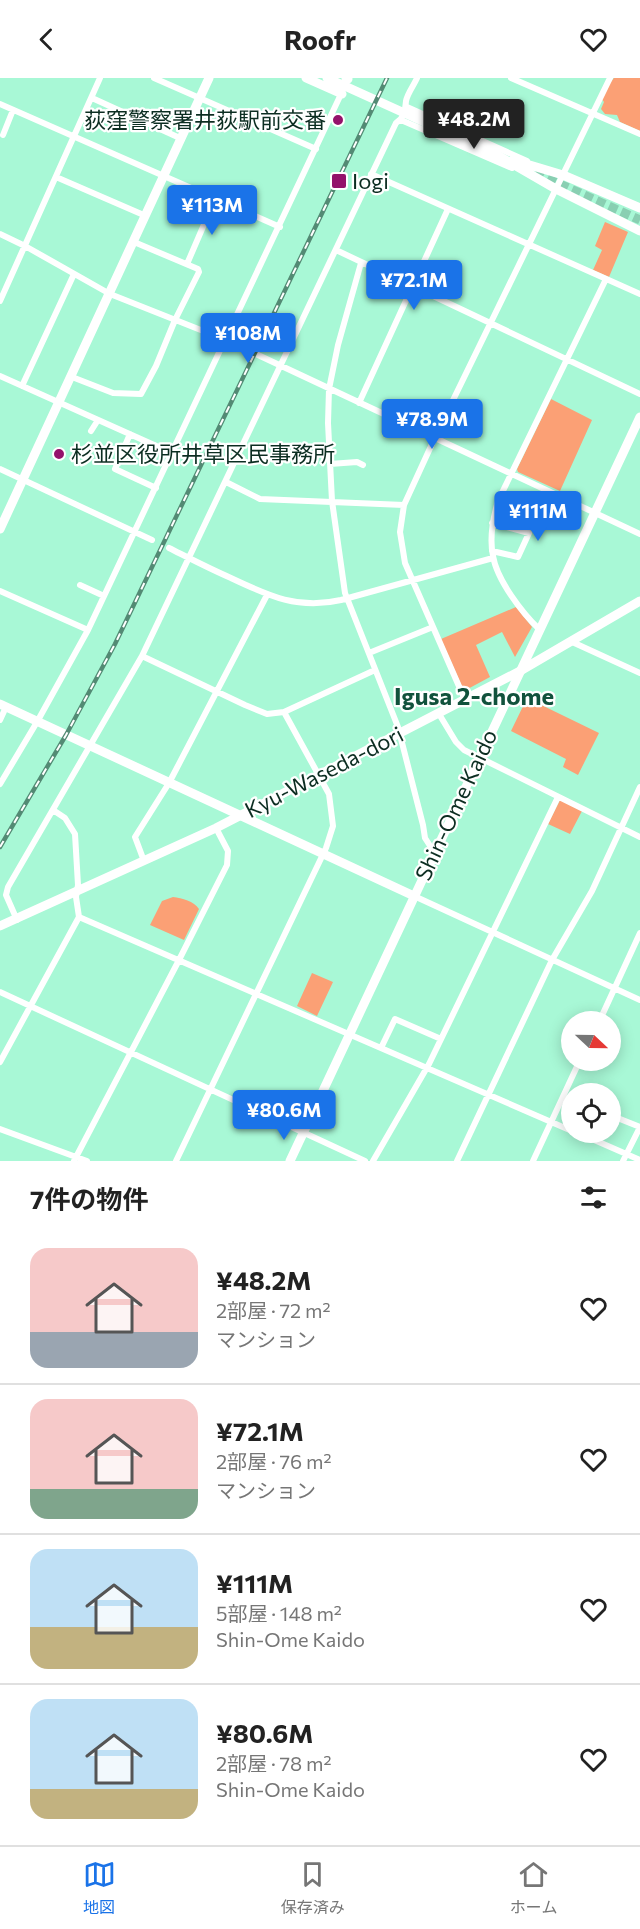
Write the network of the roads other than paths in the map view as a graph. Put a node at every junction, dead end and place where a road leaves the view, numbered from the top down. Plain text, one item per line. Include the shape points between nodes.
1 (100, 78) edge
2 (154, 78) edge
3 (209, 78) edge
4 (306, 78) edge
5 (327, 78) edge
6 (348, 78) edge
7 (417, 78) edge
8 (513, 78) edge
9 (610, 78) edge
10 (342, 94) junction
11 (92, 98) junction
12 (200, 99) junction
13 (0, 104) edge
14 (407, 107) junction
15 (13, 110) junction
16 (593, 114) junction
17 (401, 120) junction
18 (640, 134) edge
19 (3, 135) dead end
20 (73, 138) junction
21 (182, 139) junction
22 (316, 149) junction
23 (497, 155) junction
24 (551, 172) junction
25 (370, 174) junction
26 (563, 175) junction
27 (56, 177) junction
28 (164, 177) junction
29 (546, 183) junction
30 (587, 186) junction
31 (556, 189) junction
32 (215, 199) junction
33 (580, 202) junction
34 (640, 208) edge
35 (448, 209) junction
36 (146, 216) junction
37 (280, 227) junction
38 (640, 231) edge
39 (0, 234) edge
40 (134, 242) junction
41 (529, 245) junction
42 (25, 246) junction
43 (336, 250) junction
44 (362, 263) junction
45 (187, 264) junction
46 (74, 274) junction
47 (606, 279) junction
48 (413, 286) junction
49 (110, 294) junction
50 (640, 294) edge
51 (0, 301) edge
52 (175, 320) junction
53 (491, 323) junction
54 (226, 340) junction
55 (567, 359) junction
56 (280, 365) junction
57 (0, 376) edge
58 (72, 376) junction
59 (22, 386) junction
60 (329, 388) junction
61 (640, 394) edge
62 (359, 403) junction
63 (59, 404) junction
64 (640, 417) edge
65 (98, 420) junction
66 (91, 431) dead end
67 (130, 434) junction
68 (435, 438) junction
69 (172, 453) junction
70 (330, 464) junction
71 (363, 465) dead end
72 (0, 469) edge
73 (511, 474) junction
74 (23, 480) junction
75 (226, 482) junction
76 (156, 488) junction
77 (332, 501) junction
78 (404, 505) junction
79 (594, 513) junction
80 (492, 523) junction
81 (0, 529) edge
82 (135, 532) junction
83 (640, 534) edge
84 (152, 540) dead end
85 (169, 548) dead end
86 (493, 554) junction
87 (188, 558) junction
88 (413, 580) junction
89 (80, 585) dead end
90 (0, 591) edge
91 (267, 595) junction
92 (104, 596) junction
93 (347, 598) junction
94 (640, 601) edge
95 (433, 627) junction
96 (88, 630) junction
97 (540, 630) junction
98 (569, 641) junction
99 (369, 653) junction
100 (142, 656) junction
101 (375, 670) junction
102 (520, 671) junction
103 (640, 673) edge
104 (217, 692) junction
105 (465, 700) junction
106 (3, 706) edge
107 (284, 712) junction
108 (439, 714) junction
109 (0, 720) edge
110 (38, 722) junction
111 (399, 732) junction
112 (90, 746) junction
113 (478, 758) junction
114 (319, 775) junction
115 (169, 783) junction
116 (0, 784) edge
117 (640, 787) edge
118 (558, 797) junction
119 (53, 810) junction
120 (240, 816) junction
121 (216, 828) junction
122 (622, 828) junction
123 (640, 837) edge
124 (434, 852) junction
125 (323, 854) junction
126 (144, 861) junction
127 (77, 891) junction
128 (414, 896) junction
129 (79, 917) junction
130 (17, 920) junction
131 (0, 926) edge
132 (493, 932) junction
133 (640, 933) edge
134 (552, 960) junction
135 (178, 962) junction
136 (614, 988) junction
137 (0, 992) edge
138 (256, 994) junction
139 (640, 1000) edge
140 (30, 1006) junction
141 (604, 1011) edge
142 (349, 1034) junction
143 (441, 1039) junction
144 (381, 1048) junction
145 (130, 1052) junction
146 (0, 1062) edge
147 (426, 1067) junction
148 (210, 1089) junction
149 (488, 1095) junction
150 (561, 1102) edge
151 (621, 1119) edge
152 (552, 1122) junction
153 (561, 1126) edge
154 (640, 1127) edge
155 (0, 1129) edge
156 (303, 1133) junction
157 (597, 1143) edge
158 (625, 1158) edge
159 (75, 1159) edge
160 (640, 1160) edge
161 (87, 1161) edge
162 (176, 1161) edge
163 (290, 1161) edge
164 (365, 1161) edge
165 (373, 1161) edge
166 (457, 1161) edge
167 (533, 1161) edge

1 - 11 street
2 - 12 street
3 - 12 main road
4 - 10 main road
5 - 23 main road
6 - 10 street
7 - 14 street
8 - 16 street
9 - 16 street
10 - 22 street
11 - 20 street
11 - 21 street
12 - 21 main road
12 - 22 street
13 - 15 street
14 - 17 street
14 - 24 street
15 - 19 street
15 - 20 street
16 - 18 street
16 - 26 street
17 - 25 street
17 - 29 street
20 - 27 street
20 - 28 street
21 - 28 main road
22 - 37 street
23 - 24 main road
23 - 29 main road
24 - 26 main road
25 - 35 street
25 - 43 street
26 - 30 main road
26 - 31 street
27 - 36 street
27 - 42 street
28 - 32 street
28 - 36 main road
29 - 31 main road
30 - 33 main road via 580,191
30 - 34 main road
31 - 33 main road
31 - 41 street
32 - 37 street
32 - 45 street
33 - 38 main road
35 - 41 street
35 - 48 street
36 - 40 main road
37 - 54 street
39 - 42 street
40 - 45 street
40 - 49 main road
41 - 47 street
41 - 53 street
42 - 46 street
42 - 51 street
43 - 44 street
43 - 56 street
44 - 48 street
44 - 60 street
45 - 52 street via 199,272
46 - 49 street
46 - 59 street
47 - 50 street
47 - 55 street
48 - 53 street
48 - 62 street
49 - 52 street
49 - 58 main road
52 - 54 street
52 - 58 street via 141,393 113,393
53 - 55 street
53 - 68 street
54 - 56 street
54 - 69 street
55 - 61 street
55 - 73 street
56 - 60 street
56 - 75 street
57 - 59 street
58 - 63 main road
59 - 63 street
60 - 62 street
60 - 70 street
62 - 68 street
63 - 65 street
63 - 74 main road
64 - 79 main road, Shin-Ome Kaido
65 - 66 street
65 - 67 street
67 - 69 street
67 - 76 street via 115,470
68 - 73 street
68 - 78 street
69 - 76 street
70 - 71 street
70 - 77 street
72 - 74 street
73 - 79 street
73 - 80 street
74 - 81 main road
74 - 82 street
75 - 77 street via 260,499
75 - 87 street
76 - 82 street
77 - 78 street
77 - 93 street
78 - 88 street via 402,547
79 - 83 street
79 - 97 main road, Shin-Ome Kaido
80 - 86 street
80 - 86 street via 529,533 518,557
82 - 84 street
82 - 92 street
85 - 87 street
86 - 88 street
86 - 97 street via 505,586
87 - 91 street
87 - 100 street
88 - 93 street
88 - 95 street
89 - 92 street
90 - 96 street
91 - 93 street via 312,604
91 - 104 street
92 - 96 street
93 - 99 street
94 - 98 main road, Kyu-Waseda-dori
95 - 99 street
95 - 105 street
96 - 110 street
97 - 102 main road, Shin-Ome Kaido
98 - 102 main road, Kyu-Waseda-dori
98 - 103 street
99 - 101 street
100 - 104 street
100 - 112 street
101 - 107 street
101 - 111 street
102 - 105 main road, Kyu-Waseda-dori
102 - 113 main road, Shin-Ome Kaido
104 - 107 street via 262,713
104 - 115 street
105 - 108 main road, Kyu-Waseda-dori
106 - 109 street
106 - 110 main road
107 - 114 street
108 - 111 main road, Kyu-Waseda-dori
108 - 113 street via 456,742
110 - 112 main road
110 - 116 street
111 - 114 main road, Kyu-Waseda-dori
111 - 124 street via 425,838
112 - 115 main road
112 - 119 street
113 - 118 street
113 - 124 main road, Shin-Ome Kaido
114 - 120 main road, Kyu-Waseda-dori
114 - 125 street via 329,794 333,826
115 - 120 main road
115 - 126 street via 135,837
117 - 122 street
118 - 122 street
118 - 132 street
119 - 127 street via 65,818 75,834
119 - 130 street via 8,887 6,895
120 - 121 main road, Kyu-Waseda-dori
120 - 125 main road
121 - 126 main road, Kyu-Waseda-dori
121 - 135 street via 228,851 227,865
122 - 123 street
122 - 134 street via 592,891
124 - 128 main road, Shin-Ome Kaido
125 - 128 main road
125 - 138 street
126 - 127 main road, Kyu-Waseda-dori
127 - 129 street
127 - 130 main road, Kyu-Waseda-dori
128 - 132 street
128 - 142 main road, Shin-Ome Kaido
129 - 135 street
129 - 140 street
130 - 131 main road, Kyu-Waseda-dori
132 - 134 street
132 - 143 street
133 - 136 street
134 - 136 street
134 - 149 street
135 - 138 street
135 - 145 street
136 - 139 street
136 - 141 street
137 - 140 street
138 - 142 street
138 - 148 street
140 - 145 street
140 - 146 street
142 - 144 street
142 - 156 main road, Shin-Ome Kaido
143 - 144 street via 395,1019
143 - 147 street
144 - 147 street
145 - 148 street
145 - 159 street
147 - 149 street
147 - 165 street
148 - 156 street
148 - 162 street
149 - 152 street
149 - 166 street
150 - 152 street
151 - 154 street
152 - 153 street
152 - 167 street
154 - 158 street
155 - 159 street
156 - 163 main road, Shin-Ome Kaido
156 - 164 street
157 - 158 street
158 - 160 street
159 - 161 street

